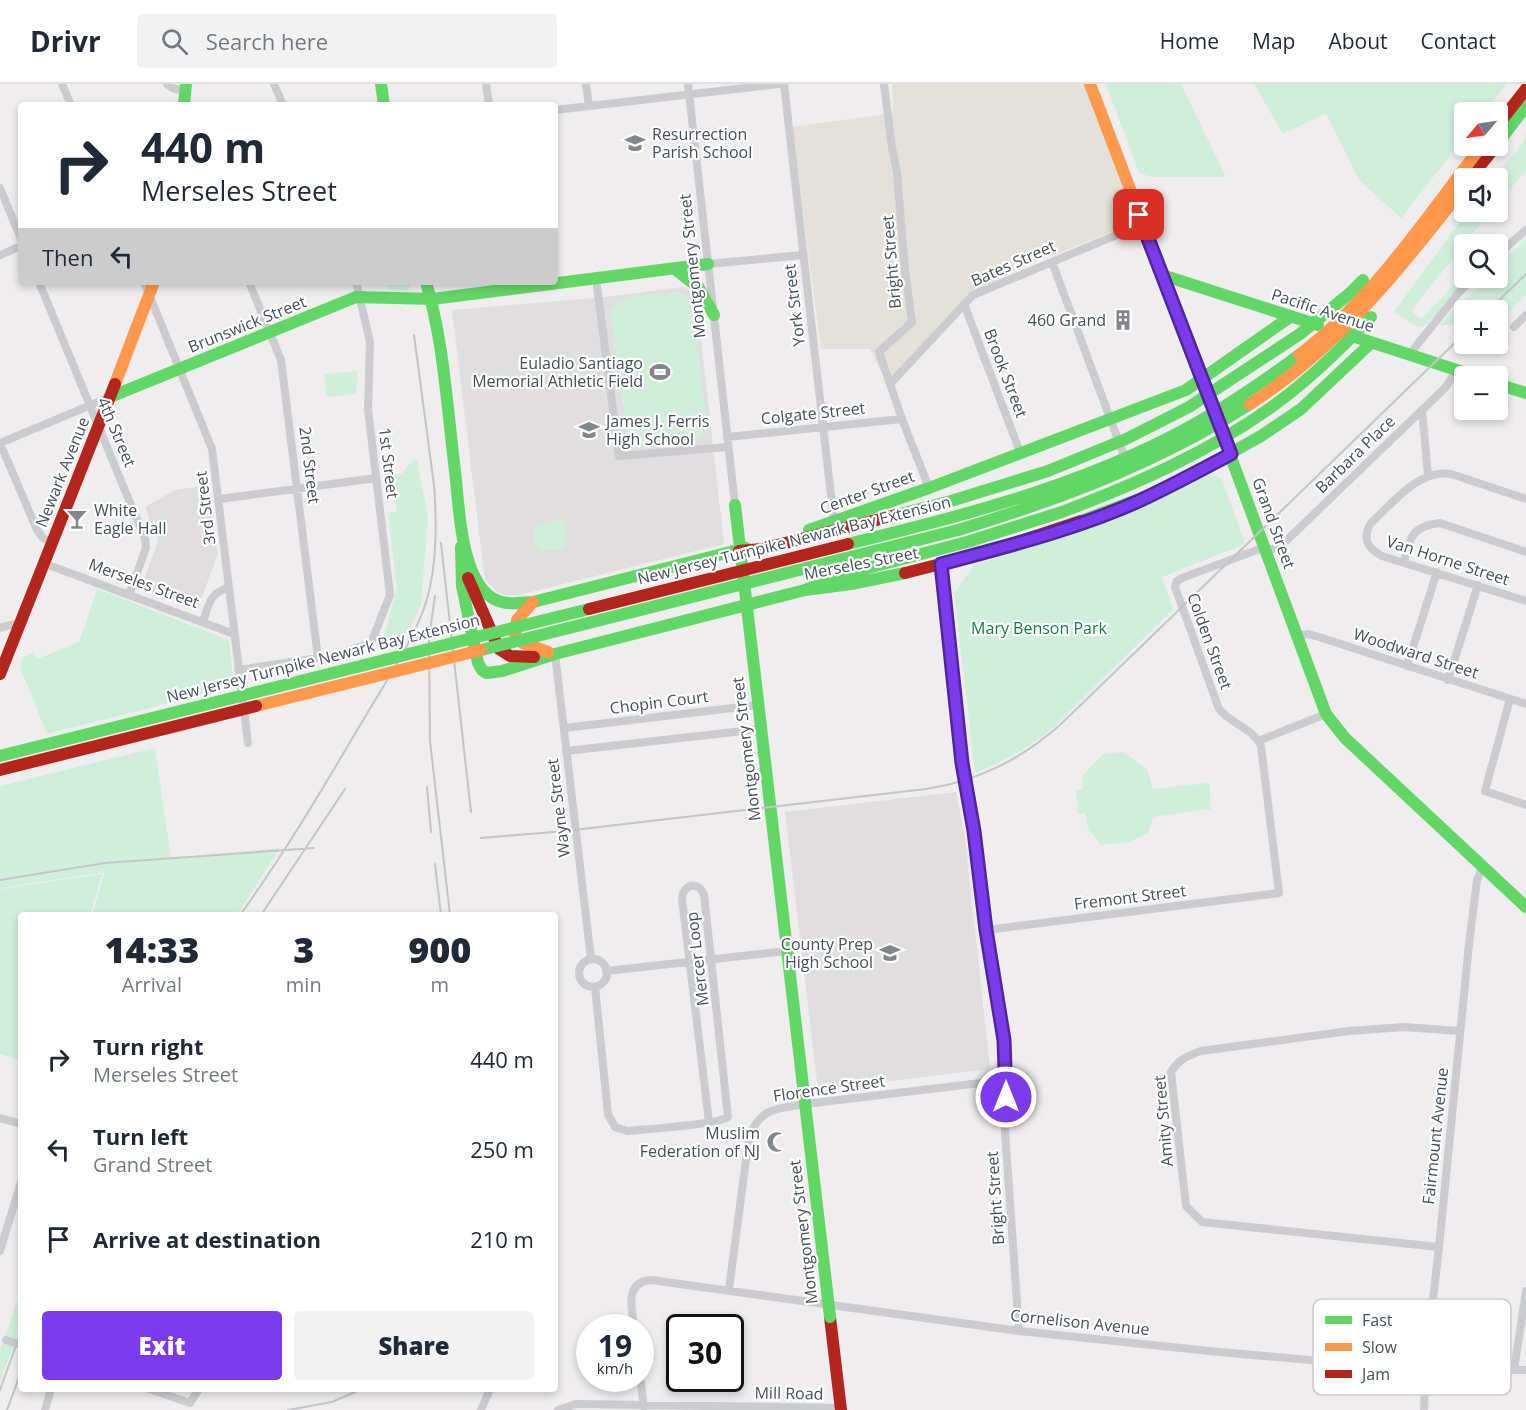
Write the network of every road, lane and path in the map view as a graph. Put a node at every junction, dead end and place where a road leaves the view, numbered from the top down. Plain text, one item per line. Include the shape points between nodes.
1 (62, 84) edge
2 (167, 84) edge
3 (274, 84) edge
4 (381, 84) edge
5 (486, 84) edge
6 (586, 84) edge
7 (688, 84) edge
8 (779, 84) edge
9 (784, 84) edge
10 (884, 84) edge
11 (1090, 84) edge
12 (185, 87) edge
13 (1526, 89) edge
14 (689, 95) junction
15 (70, 102) edge
16 (184, 102) edge
17 (282, 102) edge
18 (384, 102) edge
19 (489, 102) edge
20 (588, 106) junction
21 (1526, 106) edge
22 (558, 110) edge
23 (1508, 112) edge
24 (1508, 129) edge
25 (1473, 156) edge
26 (1473, 156) edge
27 (1487, 156) edge
28 (1478, 168) edge
29 (0, 188) edge
30 (1454, 199) edge
31 (1454, 202) edge
32 (1143, 224) junction
33 (1526, 230) edge
34 (18, 232) edge
35 (1508, 246) edge
36 (18, 247) edge
37 (0, 255) edge
38 (803, 255) junction
39 (1052, 262) junction
40 (708, 264) junction
41 (675, 269) junction
42 (1162, 275) junction
43 (596, 279) junction
44 (558, 282) edge
45 (40, 285) edge
46 (145, 285) edge
47 (153, 285) edge
48 (250, 285) edge
49 (357, 285) edge
50 (427, 285) edge
51 (515, 285) edge
52 (1463, 288) edge
53 (149, 295) junction
54 (360, 297) junction
55 (432, 299) junction
56 (964, 304) junction
57 (714, 315) junction
58 (1526, 315) edge
59 (1290, 317) junction
60 (1514, 327) dead end
61 (270, 332) junction
62 (1371, 343) junction
63 (1409, 355) junction
64 (180, 369) junction
65 (1454, 370) edge
66 (1454, 375) edge
67 (1202, 379) junction
68 (890, 384) junction
69 (1508, 387) edge
70 (1526, 393) edge
71 (110, 397) junction
72 (90, 406) junction
73 (1422, 410) junction
74 (902, 419) junction
75 (1111, 420) junction
76 (99, 426) junction
77 (824, 427) junction
78 (728, 442) junction
79 (0, 443) edge
80 (1020, 452) junction
81 (1231, 454) junction
82 (1428, 475) junction
83 (376, 478) junction
84 (298, 488) junction
85 (929, 488) junction
86 (220, 499) junction
87 (1526, 499) edge
88 (1140, 500) junction
89 (735, 505) joint
90 (834, 522) junction
91 (461, 523) junction
92 (51, 542) junction
93 (461, 542) junction
94 (954, 546) junction
95 (1266, 549) junction
96 (739, 551) junction
97 (1526, 552) edge
98 (1404, 562) junction
99 (43, 563) junction
100 (941, 564) junction
101 (1437, 572) junction
102 (1478, 585) junction
103 (229, 587) junction
104 (806, 590) junction
105 (129, 595) junction
106 (1526, 601) edge
107 (533, 602) junction
108 (746, 605) junction
109 (203, 622) junction
110 (19, 625) junction
111 (0, 628) edge
112 (234, 634) junction
113 (1297, 636) junction
114 (555, 654) junction
115 (318, 658) junction
116 (1407, 666) junction
117 (238, 670) junction
118 (0, 674) edge
119 (1448, 680) junction
120 (1510, 699) junction
121 (1526, 704) edge
122 (758, 705) junction
123 (1326, 714) junction
124 (564, 728) junction
125 (760, 729) junction
126 (1258, 741) junction
127 (248, 743) dead end
128 (566, 751) junction
129 (0, 756) edge
130 (0, 770) edge
131 (1526, 805) edge
132 (1483, 866) junction
133 (1526, 907) edge
134 (986, 930) junction
135 (787, 951) junction
136 (591, 959) junction
137 (713, 959) junction
138 (690, 962) junction
139 (606, 972) junction
140 (595, 987) junction
141 (1460, 1031) junction
142 (1006, 1080) junction
143 (805, 1104) junction
144 (0, 1118) edge
145 (709, 1122) junction
146 (18, 1123) edge
147 (615, 1127) joint
148 (18, 1192) edge
149 (1439, 1247) junction
150 (0, 1251) edge
151 (729, 1289) junction
152 (1526, 1291) edge
153 (1433, 1299) edge
154 (633, 1314) edge
155 (1019, 1331) junction
156 (3, 1339) edge
157 (18, 1344) edge
158 (1313, 1360) edge
159 (1514, 1370) joint
160 (1526, 1370) edge
161 (50, 1392) edge
162 (157, 1392) edge
163 (198, 1392) edge
164 (489, 1392) edge
165 (642, 1392) edge
166 (1424, 1395) edge
167 (644, 1407) edge
168 (743, 1409) edge
169 (841, 1409) edge
170 (45, 1410) edge
171 (481, 1410) edge
172 (558, 1410) edge
173 (1424, 1410) edge

1 - 15 street
2 - 12 street via 172,88
3 - 17 street
4 - 18 main road
5 - 19 street
6 - 20 street
7 - 14 street, Montgomery Street
8 - 14 street
9 - 38 street, York Street
10 - 68 street, Bright Street via 912,322 879,352
11 - 32 main road, Grand Street
12 - 16 main road
13 - 23 main road, bridge
14 - 20 street
14 - 40 street, Montgomery Street
20 - 22 street
21 - 24 main road
25 - 96 main road, bridge via 1349,294 1300,334 1172,416 1047,471 913,512 762,549
26 - 129 main road, New Jersey Turnpike Newark Bay Extension, bridge via 1372,284 1302,352 1218,411 1092,471 949,519
27 - 28 main road
29 - 34 street
30 - 130 main road, New Jersey Turnpike Newark Bay Extension, bridge via 1369,305 1297,371 1195,438 1076,491 958,530
31 - 94 main road, bridge via 1418,258 1335,355 1247,424 1139,481 1062,512
32 - 39 street, Bates Street
32 - 42 main road, Grand Street
33 - 35 street
36 - 37 street
38 - 40 street, Brunswick Street
38 - 77 street, York Street
39 - 56 street, Bates Street via 973,295
39 - 75 street
40 - 41 main road, Brunswick Street
40 - 57 street, Montgomery Street
41 - 43 main road, Brunswick Street
41 - 57 main road via 703,290
42 - 59 main road, Pacific Avenue
42 - 67 main road, Grand Street
43 - 44 main road, Brunswick Street
43 - 78 street, Colgate Street via 619,456
45 - 72 street, 4th Street
46 - 53 street, 3rd Street
47 - 53 main road, Newark Avenue
48 - 61 street, 2nd Street
49 - 54 street, 1st Street
50 - 55 main road
51 - 55 main road, Brunswick Street
52 - 63 street
53 - 64 street, 3rd Street
53 - 71 main road, Newark Avenue
54 - 55 main road, Brunswick Street
54 - 61 main road, Brunswick Street
54 - 83 street, 1st Street via 370,342 367,402
55 - 91 main road
56 - 68 street, Bates Street
56 - 80 street, Brook Street
57 - 78 street, Montgomery Street
58 - 60 street
59 - 62 main road, Pacific Avenue
59 - 67 main road, Center Street
61 - 64 main road, Brunswick Street
61 - 84 street, 2nd Street via 281,360
62 - 63 main road, Pacific Avenue
62 - 81 main road, Merseles Street via 1300,409
63 - 65 main road, Pacific Avenue
64 - 71 main road, Brunswick Street
64 - 86 street, 3rd Street via 213,449
66 - 73 street, Barbara Place
67 - 75 main road, Center Street via 1186,390
67 - 81 main road, Grand Street
68 - 74 street, Bright Street
69 - 70 main road
71 - 72 street, Brunswick Street
71 - 76 main road, Newark Avenue
72 - 76 street, 4th Street
72 - 79 street, Brunswick Street
73 - 82 street
73 - 95 street, Barbara Place via 1286,541
74 - 77 street, Colgate Street
74 - 85 street, Bright Street
75 - 80 main road, Center Street
75 - 88 street
76 - 92 main road, Newark Avenue
76 - 105 street, 4th Street via 145,539 146,548
77 - 78 street, Colgate Street
77 - 90 street, York Street
78 - 89 street, Montgomery Street
79 - 92 street via 37,530
80 - 85 main road, Center Street
81 - 88 main road, Merseles Street
81 - 95 main road, Grand Street
82 - 87 street via 1450,474
82 - 98 street, Van Horne Street via 1366,531 1370,549
83 - 84 street
83 - 115 street, 1st Street via 390,595 371,643
84 - 86 street
84 - 115 street, 2nd Street
85 - 90 main road, Center Street
86 - 103 street, 3rd Street
88 - 100 main road, Merseles Street via 1034,538
89 - 96 main road, Montgomery Street
90 - 96 main road, Center Street
91 - 93 main road
91 - 107 main road, Center Street via 470,566 484,592 507,604
92 - 99 main road, Newark Avenue
93 - 114 main road via 469,581 499,649 521,657
93 - 114 main road via 462,586 476,660 482,670 502,671
94 - 100 main road via 942,557
94 - 104 main road via 860,570
95 - 113 main road, Grand Street
95 - 126 street, Colden Street via 1182,578 1175,587 1219,709
96 - 107 main road, Center Street
96 - 108 main road, Montgomery Street
97 - 98 street via 1440,523 1418,528
98 - 101 street, Van Horne Street
99 - 105 street, Merseles Street
99 - 110 main road, Newark Avenue
100 - 104 main road, Merseles Street
100 - 134 street, Bright Street via 962,763
101 - 102 street, Van Horne Street
101 - 116 street
102 - 106 street, Van Horne Street
102 - 119 street
103 - 109 street via 215,593
103 - 112 street, 3rd Street
104 - 108 main road, Merseles Street
105 - 109 street, Merseles Street
107 - 114 main road via 517,620 517,638 525,646
108 - 114 main road, Merseles Street
108 - 122 main road, Montgomery Street
109 - 112 street, Merseles Street
110 - 111 street
110 - 118 main road, Newark Avenue
112 - 117 street, 3rd Street
113 - 116 street, Woodward Street via 1308,634
113 - 123 main road, Grand Street
114 - 124 street, Wayne Street
115 - 117 street
116 - 119 street, Woodward Street
117 - 127 street, 3rd Street
119 - 120 street, Woodward Street
120 - 121 street, Woodward Street
120 - 131 street via 1485,791
122 - 124 street, Chopin Court
122 - 125 main road, Montgomery Street
123 - 126 street
123 - 132 main road, Grand Street via 1345,738
124 - 128 street, Wayne Street
125 - 128 street
125 - 135 main road, Montgomery Street
126 - 134 street, Fremont Street via 1279,894
128 - 136 street, Wayne Street
132 - 133 main road, Grand Street
132 - 141 street, Fairmount Avenue via 1477,880
134 - 142 street, Bright Street via 1002,1022
135 - 137 street
135 - 143 main road, Montgomery Street
136 - 139 street via 601,962
136 - 140 street, Wayne Street via 582,964 579,975 585,985
137 - 138 street
137 - 138 street, Mercer Loop via 704,895 700,888 691,885 682,895
137 - 145 street, Mercer Loop via 728,1117
138 - 139 street
138 - 145 street, Mercer Loop
139 - 140 street via 603,983
140 - 147 street, Wayne Street via 608,1114
141 - 149 street, Fairmount Avenue
141 - 149 street, Amity Street via 1413,1026 1372,1029 1201,1051 1183,1057 1171,1072 1186,1206 1202,1222
142 - 143 street, Florence Street
142 - 155 street, Bright Street via 1005,1131
143 - 151 street, Florence Street via 773,1109 754,1124
143 - 169 main road, Montgomery Street, bridge
144 - 146 street
145 - 147 street, Mercer Loop via 627,1131
148 - 150 street
149 - 153 street, Fairmount Avenue
151 - 154 street, Cornelison Avenue via 643,1280 631,1293
151 - 155 street, Cornelison Avenue
152 - 159 street
155 - 158 street, Cornelison Avenue
156 - 157 street, bridge
159 - 160 street, Cornelison Avenue
161 - 170 street
162 - 163 street via 190,1404
164 - 171 street
165 - 167 street
166 - 173 street, Fairmount Avenue
167 - 168 street, Mill Road
167 - 172 street, Mill Road via 576,1404
168 - 169 street, Mill Road

